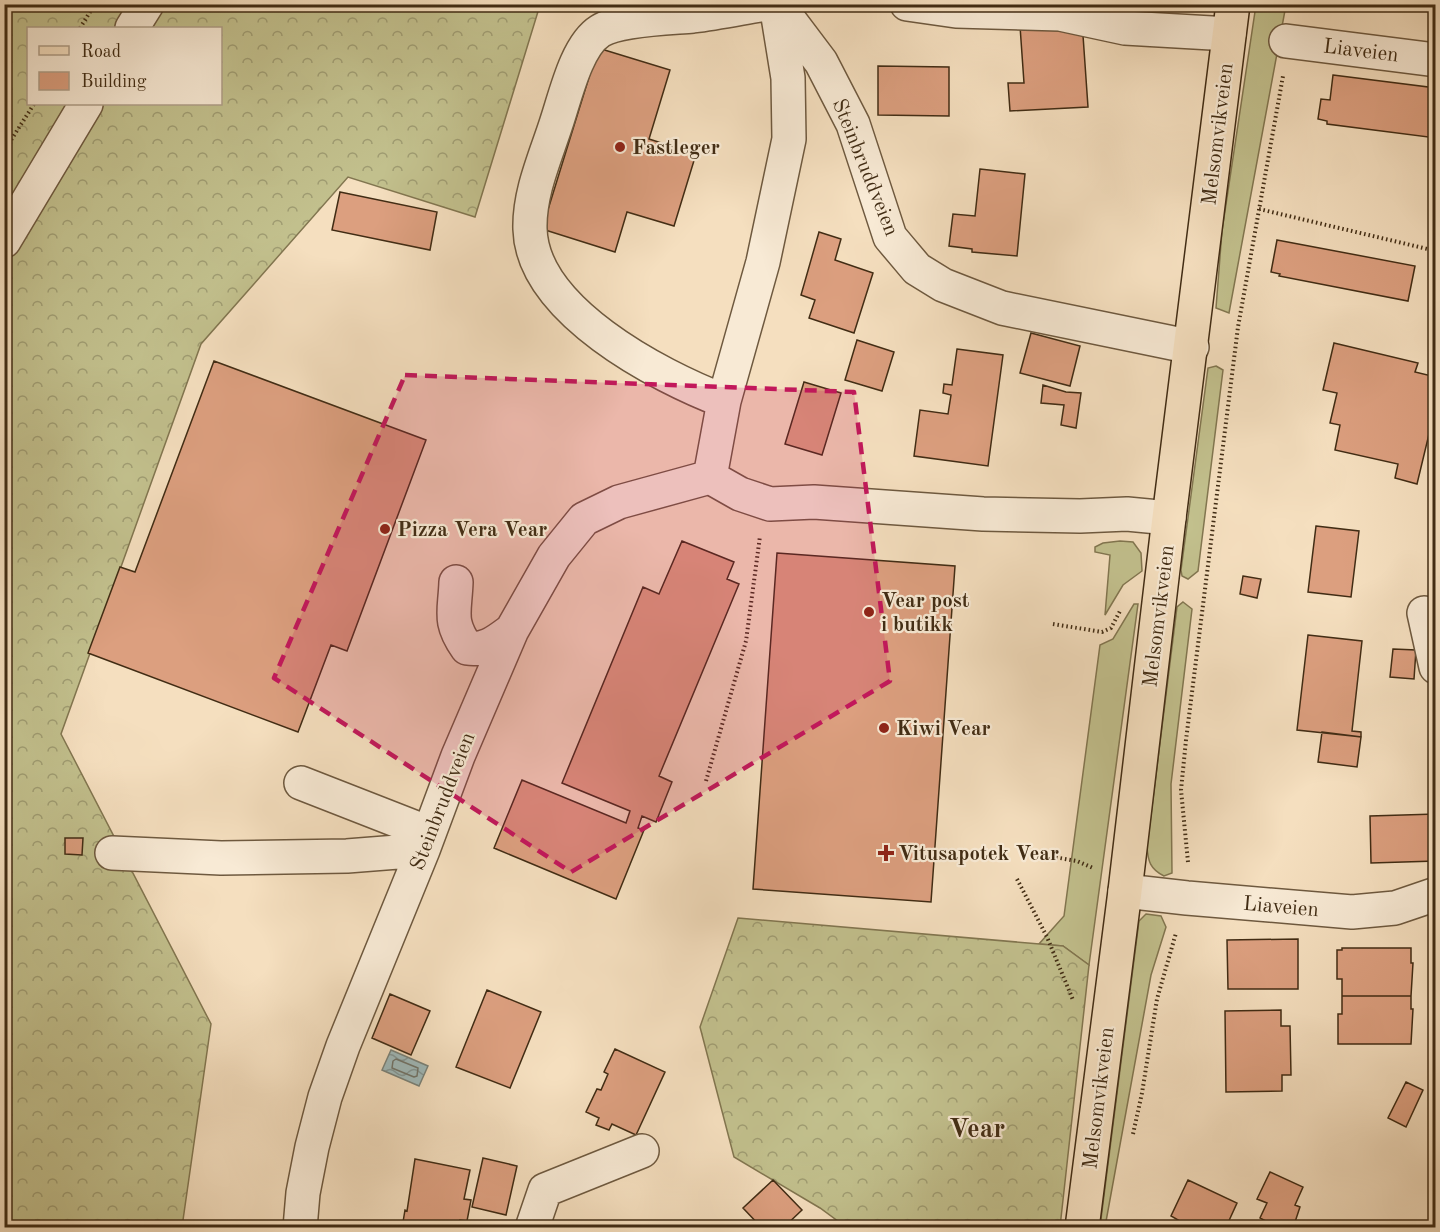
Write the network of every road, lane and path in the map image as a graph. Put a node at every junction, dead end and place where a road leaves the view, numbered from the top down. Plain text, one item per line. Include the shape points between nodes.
1 (95, 4) edge
2 (147, 4) edge
3 (765, 4) edge
4 (777, 4) edge
5 (907, 4) edge
6 (1231, 19) edge
7 (81, 27) edge
8 (133, 27) edge
9 (1286, 41) joint
10 (1436, 60) edge
11 (33, 105) edge
12 (85, 105) edge
13 (4, 151) edge
14 (1259, 209) junction
15 (4, 241) edge
16 (1436, 251) edge
17 (1192, 346) junction
18 (724, 401) junction
19 (710, 477) junction
20 (765, 502) junction
21 (1169, 518) junction
22 (456, 582) dead end
23 (1424, 613) dead end
24 (512, 630) junction
25 (1436, 667) edge
26 (706, 781) dead end
27 (301, 783) dead end
28 (426, 841) junction
29 (1025, 852) dead end
30 (112, 853) dead end
31 (1017, 879) dead end
32 (1125, 891) junction
33 (1436, 894) edge
34 (1187, 898) junction
35 (1107, 1033) junction
36 (1135, 1125) dead end
37 (642, 1151) dead end
38 (300, 1227) edge
39 (532, 1227) edge
40 (1082, 1227) edge

1 - 7 path
2 - 8 street
3 - 18 street via 612,25 598,31 585,45 572,78 531,206 533,251 544,276 568,307 637,359
4 - 17 street, Steinbruddveien via 821,62 853,124 890,237 917,269 943,285 1002,308
4 - 18 street, Steinbruddveien via 788,78 789,139 763,262
5 - 6 street via 956,11 1060,14 1125,28
6 - 17 main road, Melsomvikveien
9 - 10 street, Liaveien
9 - 14 path
11 - 13 path
12 - 15 street
14 - 16 path
14 - 34 path via 1238,327 1186,740 1181,790 1190,882
17 - 21 main road, Melsomvikveien
18 - 19 street, Steinbruddveien
19 - 20 street via 740,494
19 - 24 street, Steinbruddveien via 619,502 584,519 554,556
20 - 21 street via 983,514 1127,514
20 - 26 path via 746,641
21 - 32 main road, Melsomvikveien
22 - 24 street via 454,626 467,648 479,650
23 - 25 street
24 - 28 street, Steinbruddveien
27 - 28 street
28 - 30 street via 347,856 221,858
28 - 38 street, Steinbruddveien via 325,1097 303,1193
29 - 32 path via 1077,861 1102,873
31 - 35 path via 1064,974 1081,1022
32 - 34 street, Liaveien
32 - 35 main road, Melsomvikveien
33 - 34 street, Liaveien via 1395,908 1352,912
34 - 36 path via 1156,999
35 - 40 main road, Melsomvikveien
37 - 39 street via 545,1190

